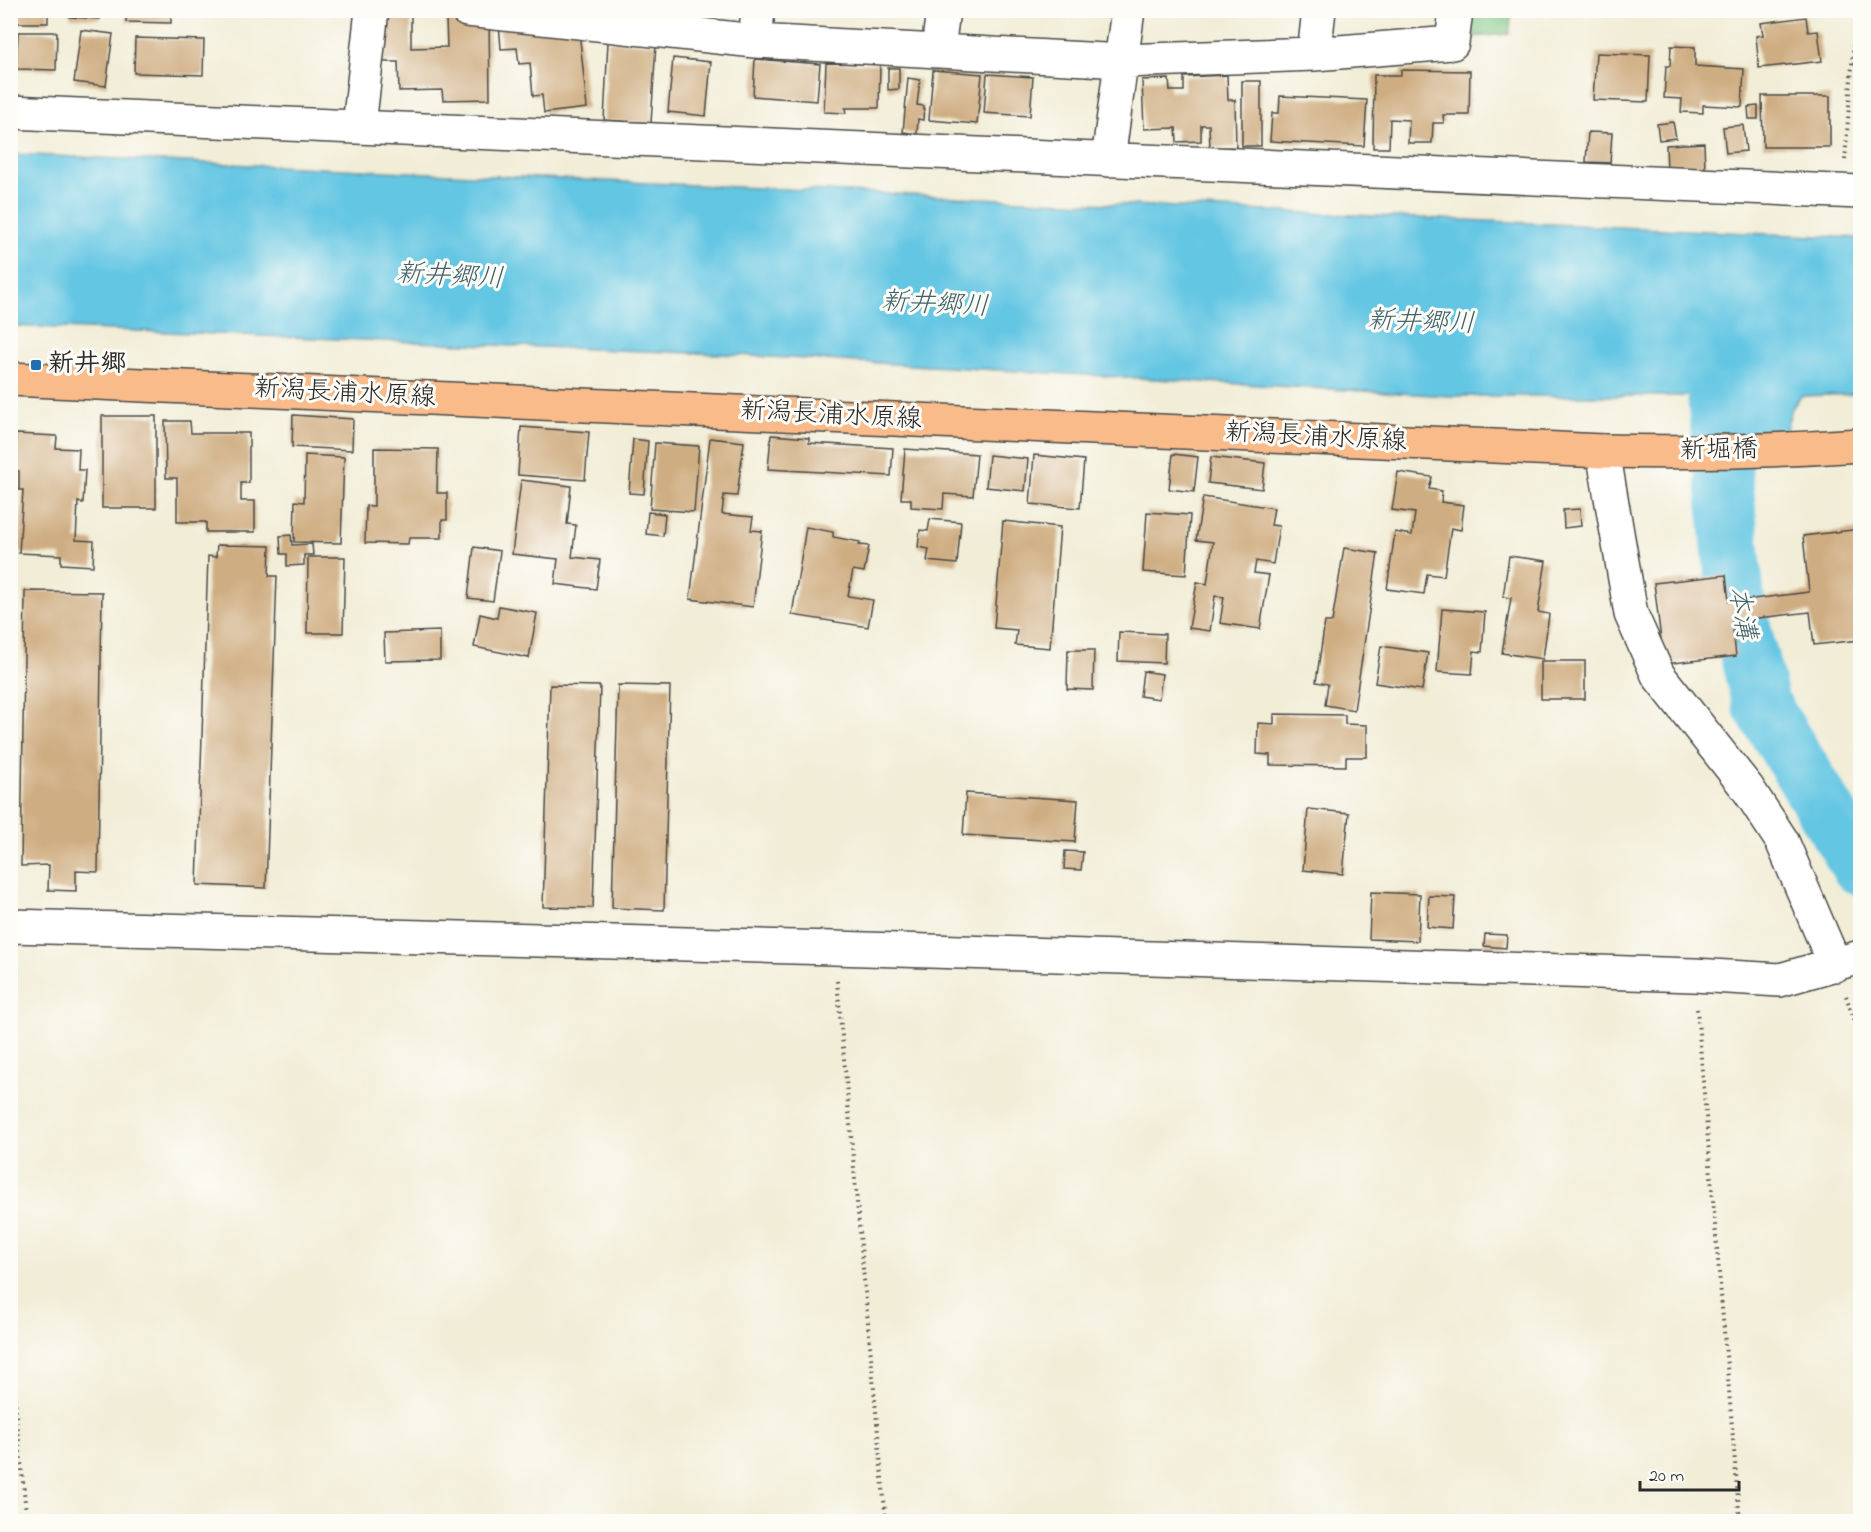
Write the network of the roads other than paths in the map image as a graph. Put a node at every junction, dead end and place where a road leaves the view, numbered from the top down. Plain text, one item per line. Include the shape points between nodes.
1 (372, 10) edge
2 (467, 10) edge
3 (943, 10) edge
4 (1128, 10) edge
5 (1319, 10) edge
6 (1456, 10) edge
7 (757, 26) edge
8 (938, 50) junction
9 (1314, 54) junction
10 (1123, 61) junction
11 (10, 112) edge
12 (359, 126) junction
13 (1107, 160) junction
14 (1852, 181) edge
15 (10, 379) edge
16 (1860, 445) edge
17 (1603, 451) junction
18 (1651, 452) joint
19 (10, 926) edge
20 (1851, 960) edge

1 - 12 street
2 - 7 street
3 - 8 street
4 - 10 street
5 - 9 street
6 - 9 street via 1452,43
7 - 8 street
8 - 10 street
9 - 10 street
10 - 13 street
11 - 12 street
12 - 13 street
13 - 14 street
15 - 17 main road, 新潟長浦水原線
16 - 18 main road, 新堀橋
17 - 18 main road, 新潟長浦水原線
17 - 20 street via 1631,614 1658,675 1748,789
19 - 20 street via 834,948 1780,980

